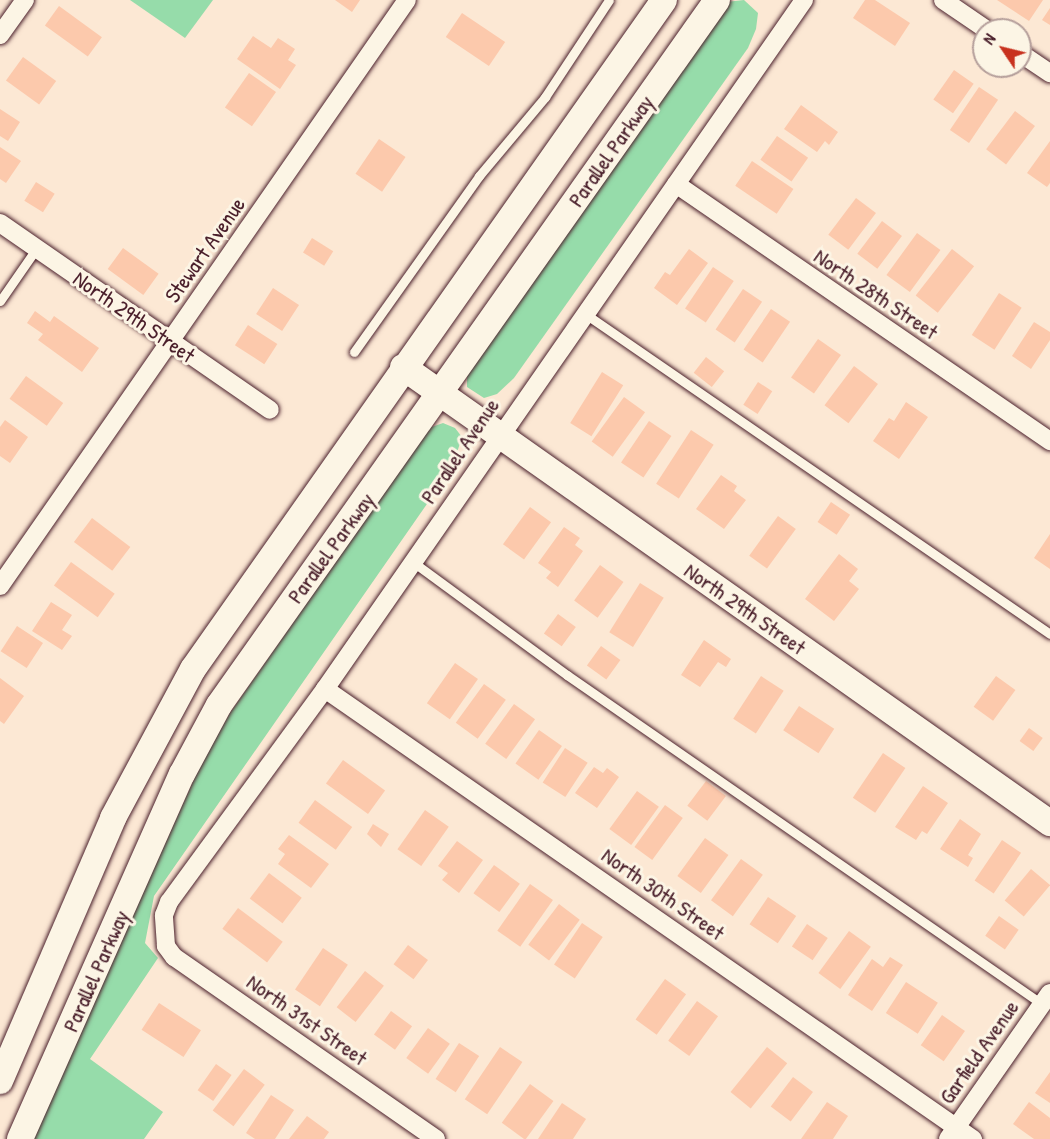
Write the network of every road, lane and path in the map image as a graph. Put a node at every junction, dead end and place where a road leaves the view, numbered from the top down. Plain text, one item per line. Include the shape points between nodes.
1 (25, 0) edge
2 (407, 0) edge
3 (609, 0) edge
4 (664, 0) edge
5 (717, 0) edge
6 (943, 0) edge
7 (796, 3) edge
8 (972, 20) edge
9 (0, 35) edge
10 (1032, 60) edge
11 (1050, 73) edge
12 (676, 184) junction
13 (0, 223) edge
14 (36, 249) junction
15 (0, 301) edge
16 (584, 313) junction
17 (170, 343) junction
18 (354, 352) dead end
19 (403, 368) junction
20 (441, 394) junction
21 (270, 410) dead end
22 (498, 436) junction
23 (1050, 441) edge
24 (413, 562) junction
25 (0, 586) edge
26 (1050, 634) edge
27 (325, 689) junction
28 (1050, 823) edge
29 (163, 932) joint
30 (1046, 999) edge
31 (0, 1081) edge
32 (952, 1133) edge
33 (20, 1139) edge
34 (436, 1139) edge
35 (973, 1139) edge

1 - 9 street
2 - 17 street, Stewart Avenue
3 - 18 lane via 545,97 479,176
4 - 19 main road, Parallel Parkway
5 - 20 main road, Parallel Parkway
6 - 8 street
7 - 12 street, Parallel Avenue
10 - 11 street
12 - 16 street, Parallel Avenue
12 - 23 street, North 28th Street
13 - 14 street, North 29th Street
14 - 15 lane
14 - 17 street, North 29th Street
16 - 22 street, Parallel Avenue
16 - 26 lane
17 - 21 street, North 29th Street
17 - 25 street, Stewart Avenue
19 - 20 main road, North 29th Street
19 - 31 main road, Parallel Parkway via 193,669 114,818
20 - 22 main road, North 29th Street
20 - 33 main road, Parallel Parkway via 219,705 182,774
22 - 24 street, Parallel Avenue
22 - 28 main road, North 29th Street
24 - 27 street, Parallel Avenue
24 - 30 lane via 567,675
27 - 29 street, Parallel Avenue via 169,902
27 - 32 street, North 30th Street
29 - 34 street, North 31st Street via 174,957
30 - 32 street, Garfield Avenue
32 - 35 street, North 30th Street

